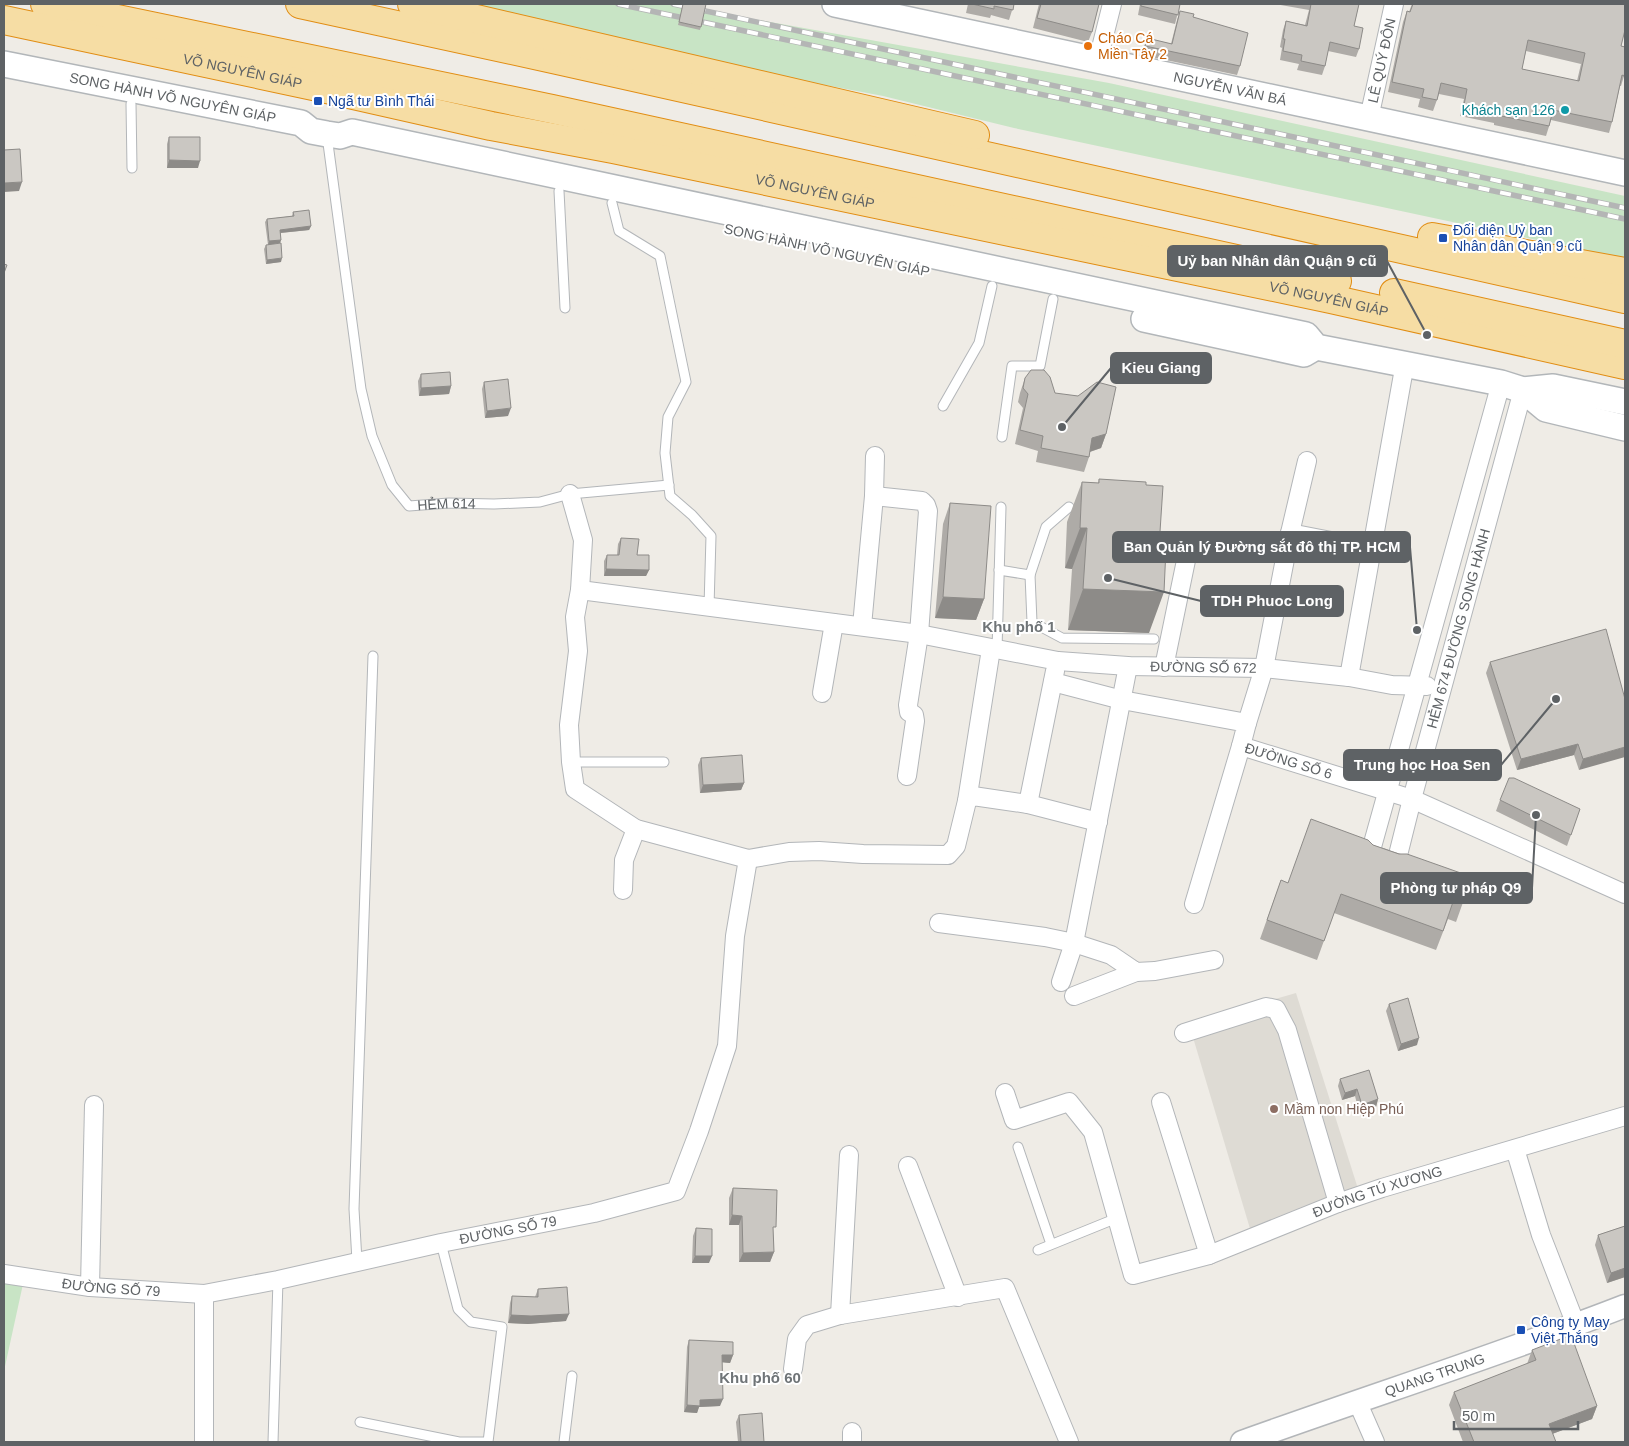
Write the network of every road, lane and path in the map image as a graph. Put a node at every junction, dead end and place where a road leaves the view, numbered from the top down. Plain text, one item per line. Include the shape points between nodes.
1 (45, 4) edge
2 (300, 4) edge
3 (412, 4) edge
4 (835, 4) edge
5 (1112, 4) edge
6 (1394, 4) edge
7 (4, 20) edge
8 (1098, 60) junction
9 (4, 64) edge
10 (4, 80) edge
11 (131, 104) junction
12 (1369, 118) junction
13 (326, 133) junction
14 (132, 168) dead end
15 (1625, 173) edge
16 (559, 191) junction
17 (612, 203) junction
18 (1425, 235) junction
19 (1454, 260) junction
20 (1614, 270) edge
21 (1556, 282) junction
22 (992, 286) junction
23 (1053, 299) junction
24 (1625, 299) edge
25 (565, 308) dead end
26 (1625, 344) edge
27 (1316, 347) junction
28 (1405, 363) junction
29 (1625, 365) edge
30 (1512, 386) junction
31 (1625, 402) edge
32 (943, 406) dead end
33 (1625, 428) edge
34 (1002, 436) dead end
35 (875, 456) dead end
36 (1307, 461) dead end
37 (669, 485) junction
38 (570, 494) junction
39 (874, 496) junction
40 (1001, 507) dead end
41 (1069, 507) dead end
42 (1290, 533) junction
43 (1190, 541) dead end
44 (1372, 549) junction
45 (999, 570) junction
46 (1030, 575) junction
47 (580, 590) junction
48 (709, 607) junction
49 (834, 623) junction
50 (862, 626) junction
51 (920, 634) junction
52 (1154, 639) dead end
53 (994, 649) junction
54 (373, 656) dead end
55 (1058, 661) junction
56 (1128, 666) junction
57 (1164, 667) junction
58 (1264, 668) junction
59 (1349, 677) junction
60 (1053, 682) junction
61 (1416, 685) junction
62 (1442, 687) junction
63 (822, 693) dead end
64 (1122, 700) junction
65 (1247, 723) junction
66 (1241, 746) junction
67 (571, 762) junction
68 (664, 762) dead end
69 (906, 776) dead end
70 (1388, 792) junction
71 (1412, 799) junction
72 (967, 801) junction
73 (1028, 804) junction
74 (1098, 822) junction
75 (636, 829) junction
76 (748, 859) junction
77 (623, 890) dead end
78 (1625, 894) edge
79 (1194, 904) dead end
80 (939, 923) dead end
81 (1074, 943) junction
82 (1214, 960) dead end
83 (1136, 972) junction
84 (1061, 982) dead end
85 (1074, 996) dead end
86 (1184, 1033) dead end
87 (1005, 1093) dead end
88 (1161, 1102) dead end
89 (94, 1105) dead end
90 (1625, 1116) edge
91 (1018, 1148) dead end
92 (1515, 1149) junction
93 (848, 1155) dead end
94 (908, 1166) dead end
95 (1338, 1203) junction
96 (1117, 1218) junction
97 (441, 1243) junction
98 (1051, 1244) junction
99 (1038, 1250) dead end
100 (1209, 1255) junction
101 (357, 1261) junction
102 (4, 1274) edge
103 (278, 1280) junction
104 (90, 1287) junction
105 (204, 1294) junction
106 (958, 1297) junction
107 (1625, 1306) edge
108 (840, 1315) junction
109 (1576, 1325) junction
110 (794, 1368) dead end
111 (572, 1376) dead end
112 (1357, 1401) junction
113 (360, 1422) dead end
114 (204, 1442) edge
115 (273, 1442) edge
116 (459, 1442) edge
117 (487, 1442) edge
118 (564, 1442) edge
119 (1069, 1442) edge
120 (1242, 1442) edge
121 (1375, 1442) edge

1 - 26 highway, VÕ NGUYÊN GIÁP via 744,150
2 - 19 highway
3 - 18 highway via 994,140
4 - 8 main road, NGUYỄN VĂN BÁ
5 - 8 street
6 - 12 street, LÊ QUÝ ĐÔN
7 - 29 highway, VÕ NGUYÊN GIÁP via 492,126 1322,297
8 - 12 main road, NGUYỄN VĂN BÁ
9 - 13 main road, SONG HÀNH VÕ NGUYÊN GIÁP via 302,123
10 - 11 main road
11 - 13 main road via 294,134
11 - 14 lane
12 - 15 main road, NGUYỄN VĂN BÁ
13 - 16 main road, SONG HÀNH VÕ NGUYÊN GIÁP via 353,146
13 - 27 main road, SONG HÀNH VÕ NGUYÊN GIÁP via 352,132 1306,335
13 - 38 lane, HẺM 614 via 361,389 372,436 392,485 409,506 540,502
16 - 17 main road, SONG HÀNH VÕ NGUYÊN GIÁP
16 - 25 lane
17 - 22 main road, SONG HÀNH VÕ NGUYÊN GIÁP
17 - 37 lane via 619,231 660,256 686,382 668,417 665,453
18 - 19 highway
18 - 20 highway
19 - 21 highway
20 - 21 highway
21 - 24 highway
22 - 23 main road, SONG HÀNH VÕ NGUYÊN GIÁP
22 - 32 lane via 979,343
23 - 27 main road, SONG HÀNH VÕ NGUYÊN GIÁP via 1304,354
23 - 34 lane via 1040,366 1012,366
27 - 28 main road, SONG HÀNH VÕ NGUYÊN GIÁP
28 - 30 main road, SONG HÀNH VÕ NGUYÊN GIÁP
28 - 44 street
30 - 31 main road, SONG HÀNH VÕ NGUYÊN GIÁP via 1553,387
30 - 33 main road, SONG HÀNH VÕ NGUYÊN GIÁP via 1546,409
30 - 61 street, HẺM 674 ĐƯỜNG SONG HÀNH
30 - 62 street, HẺM 674 ĐƯỜNG SONG HÀNH
35 - 39 street
36 - 42 street
37 - 38 lane
37 - 48 lane via 670,496 712,536
38 - 47 street via 583,540
39 - 50 street
39 - 51 street via 922,501 928,511
40 - 45 lane
41 - 46 lane via 1046,527
42 - 44 street
42 - 58 street
43 - 57 street
44 - 59 street
45 - 46 lane
45 - 53 lane
46 - 52 lane via 1032,622 1054,634 1062,638
47 - 48 street, ĐƯỜNG SỐ 672
47 - 67 street via 575,617 578,651 569,725
48 - 49 street, ĐƯỜNG SỐ 672
49 - 50 street, ĐƯỜNG SỐ 672
49 - 63 street
50 - 51 street, ĐƯỜNG SỐ 672
51 - 53 street, ĐƯỜNG SỐ 672
51 - 69 street via 908,705 915,721
53 - 55 street, ĐƯỜNG SỐ 672
53 - 72 street
54 - 101 lane via 354,1209
55 - 56 street, ĐƯỜNG SỐ 672
55 - 60 street
56 - 57 street, ĐƯỜNG SỐ 672
56 - 64 street
57 - 58 street, ĐƯỜNG SỐ 672
58 - 59 street, ĐƯỜNG SỐ 672
58 - 65 street
59 - 61 street, ĐƯỜNG SỐ 672 via 1392,685
60 - 64 street, ĐƯỜNG SỐ 6
60 - 73 street
61 - 62 street, ĐƯỜNG SỐ 672
61 - 70 street, HẺM 674 ĐƯỜNG SONG HÀNH
62 - 71 street, HẺM 674 ĐƯỜNG SONG HÀNH
64 - 65 street, ĐƯỜNG SỐ 6
64 - 74 street
65 - 66 street, ĐƯỜNG SỐ 6
66 - 70 street, ĐƯỜNG SỐ 6
66 - 79 street
67 - 68 lane
67 - 75 street via 575,790
70 - 71 street, ĐƯỜNG SỐ 6
70 - 71 street, HẺM 674 ĐƯỜNG SONG HÀNH via 1370,854 1396,863
71 - 78 street, ĐƯỜNG SỐ 6
72 - 73 street via 973,796
72 - 76 street via 956,846 948,854 819,851
73 - 74 street
74 - 81 street
75 - 76 street
75 - 77 street via 624,860
76 - 97 street, ĐƯỜNG SỐ 79 via 734,936 727,1046 676,1191 594,1213
80 - 81 street
81 - 83 street via 1111,956
81 - 84 street
82 - 83 street
83 - 85 street
86 - 95 street via 1266,1007 1276,1009 1287,1030
87 - 96 street via 1014,1120 1068,1102 1093,1132
88 - 100 street
89 - 104 street
90 - 92 street, ĐƯỜNG TÚ XƯƠNG
91 - 98 lane
92 - 95 street, ĐƯỜNG TÚ XƯƠNG
92 - 109 street via 1541,1236
93 - 108 street
94 - 106 street
95 - 100 street, ĐƯỜNG TÚ XƯƠNG
96 - 98 lane
96 - 100 street, ĐƯỜNG TÚ XƯƠNG via 1133,1275
97 - 101 street, ĐƯỜNG SỐ 79
97 - 117 lane via 458,1310 471,1322 502,1327
98 - 99 lane
101 - 103 street, ĐƯỜNG SỐ 79
102 - 104 street, ĐƯỜNG SỐ 79
103 - 105 street, ĐƯỜNG SỐ 79
103 - 115 lane
104 - 105 street, ĐƯỜNG SỐ 79
105 - 114 street
106 - 108 street
106 - 119 street via 1005,1288
107 - 109 street, QUANG TRUNG
108 - 110 street via 807,1325 797,1339
109 - 112 street, QUANG TRUNG
111 - 118 lane
112 - 120 street, QUANG TRUNG
112 - 121 street
113 - 116 lane
116 - 117 lane

